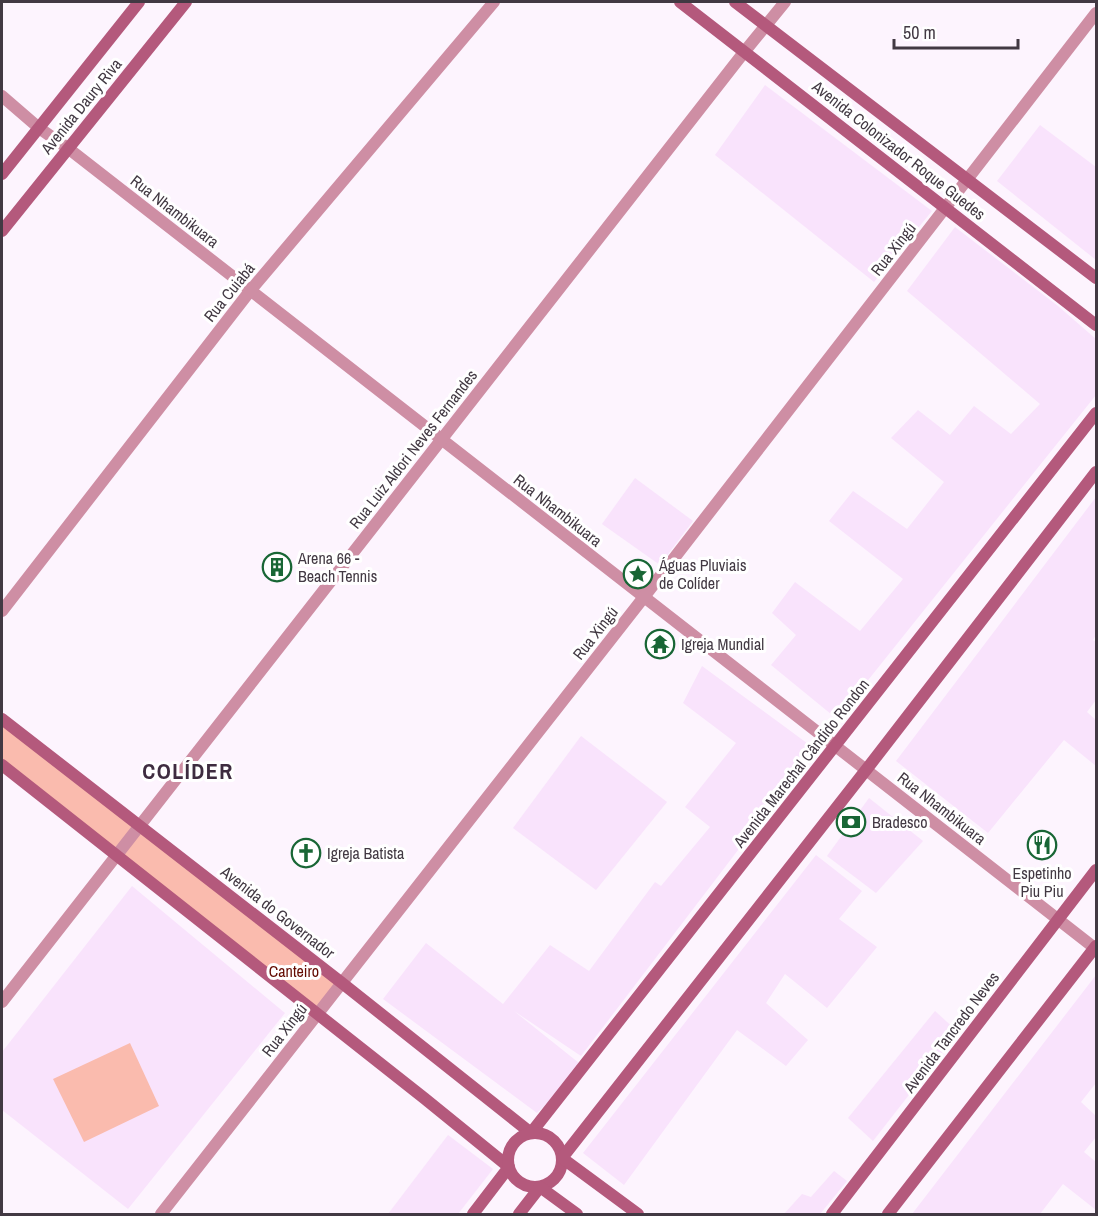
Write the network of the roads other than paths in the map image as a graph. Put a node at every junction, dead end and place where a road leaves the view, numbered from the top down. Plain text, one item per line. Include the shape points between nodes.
1 (140, 2) edge
2 (186, 2) edge
3 (494, 2) edge
4 (680, 2) edge
5 (735, 2) edge
6 (785, 2) edge
7 (1096, 13) edge
8 (766, 24) junction
9 (745, 51) junction
10 (2, 96) edge
11 (39, 128) junction
12 (69, 148) junction
13 (2, 174) edge
14 (967, 181) junction
15 (946, 208) junction
16 (2, 231) edge
17 (1096, 278) edge
18 (250, 291) junction
19 (1096, 325) edge
20 (1096, 413) edge
21 (441, 440) junction
22 (1096, 472) edge
23 (644, 597) junction
24 (2, 611) edge
25 (2, 719) edge
26 (836, 747) junction
27 (2, 765) edge
28 (866, 770) junction
29 (140, 825) junction
30 (116, 856) junction
31 (1096, 870) edge
32 (1058, 919) junction
33 (1096, 947) edge
34 (342, 983) junction
35 (2, 1002) edge
36 (317, 1014) junction
37 (531, 1133) junction
38 (562, 1158) junction
39 (509, 1167) junction
40 (540, 1187) junction
41 (161, 1215) edge
42 (473, 1215) edge
43 (519, 1215) edge
44 (577, 1215) edge
45 (638, 1215) edge
46 (832, 1215) edge
47 (888, 1215) edge

1 - 11 street, Avenida Daury Riva
2 - 12 street, Avenida Daury Riva
3 - 18 street, Rua Cuiabá
4 - 9 street, Avenida Colonizador Roque Guedes
5 - 8 street, Avenida Colonizador Roque Guedes
6 - 8 street, Rua Luiz Aldori Neves Fernandes
7 - 14 street, Rua Xingú
8 - 9 street, Rua Luiz Aldori Neves Fernandes
8 - 14 street, Avenida Colonizador Roque Guedes
9 - 15 street, Avenida Colonizador Roque Guedes
9 - 21 street, Rua Luiz Aldori Neves Fernandes
10 - 11 street, Rua Nhambikuara
11 - 12 street, Rua Nhambikuara
11 - 13 street, Avenida Daury Riva
12 - 16 street, Avenida Daury Riva
12 - 18 street, Rua Nhambikuara
14 - 15 street, Rua Xingú
14 - 17 street, Avenida Colonizador Roque Guedes
15 - 19 street, Avenida Colonizador Roque Guedes
15 - 23 street, Rua Xingú
18 - 21 street, Rua Nhambikuara
18 - 24 street, Rua Cuiabá
20 - 26 street, Avenida Marechal Cândido Rondon
21 - 23 street, Rua Nhambikuara
21 - 29 street, Rua Luiz Aldori Neves Fernandes
22 - 28 street
23 - 26 street, Rua Nhambikuara
23 - 34 street, Rua Xingú
25 - 29 street, Avenida do Governador
26 - 28 street, Rua Nhambikuara
26 - 37 street, Avenida Marechal Cândido Rondon
27 - 30 street
28 - 32 street, Rua Nhambikuara
28 - 38 street
29 - 30 street, Rua Luiz Aldori Neves Fernandes
29 - 34 street, Avenida do Governador
30 - 35 street, Rua Luiz Aldori Neves Fernandes
30 - 36 street
31 - 32 street, Avenida Tancredo Neves
32 - 33 street, Rua Nhambikuara
32 - 46 street, Avenida Tancredo Neves
33 - 47 street
34 - 36 street, Rua Xingú
34 - 37 street, Avenida do Governador
36 - 39 street
36 - 41 street, Rua Xingú
37 - 38 street via 555,1142
37 - 39 street via 511,1149
38 - 40 street via 554,1180
38 - 45 street
39 - 40 street via 524,1185
39 - 42 street
40 - 43 street
40 - 44 street

